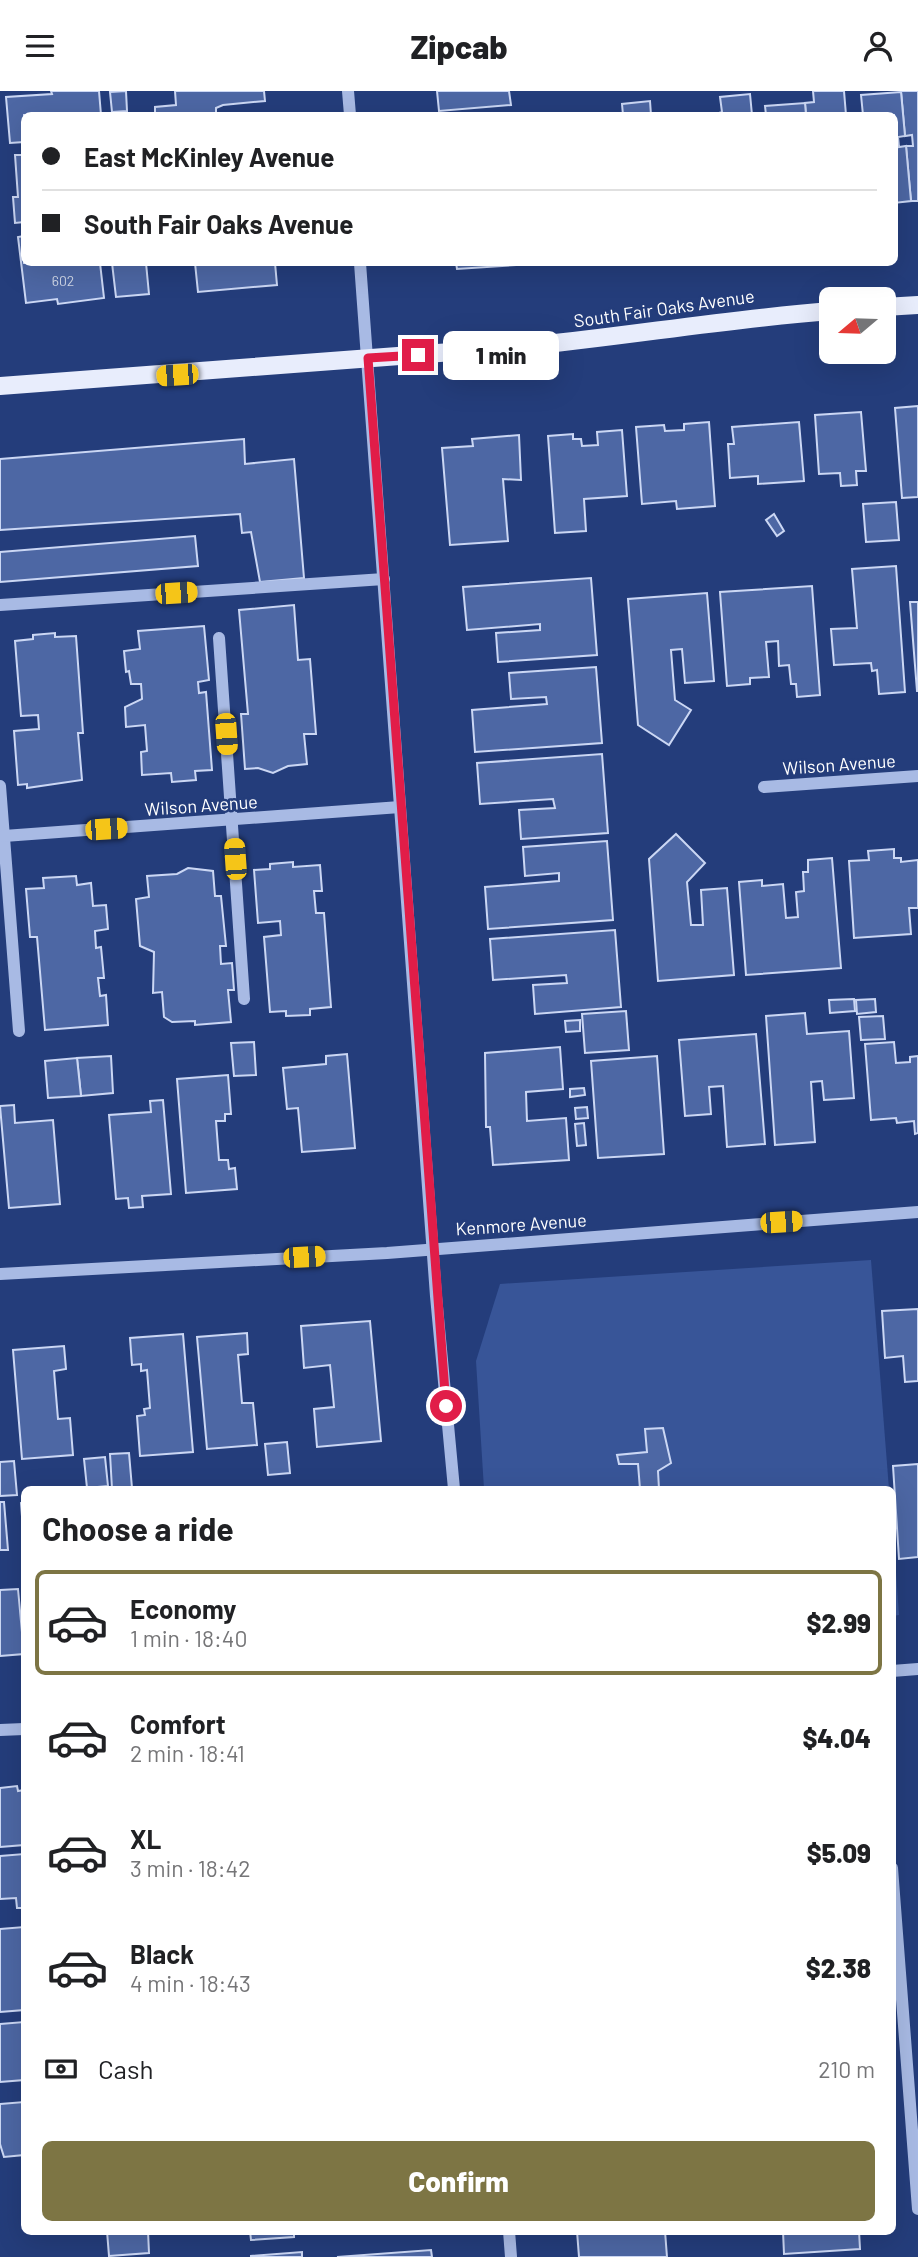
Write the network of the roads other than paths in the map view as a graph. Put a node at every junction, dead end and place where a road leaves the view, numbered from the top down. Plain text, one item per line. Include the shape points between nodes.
1 (348, 91) edge
2 (350, 112) edge
3 (360, 266) edge
4 (918, 305) edge
5 (896, 306) edge
6 (819, 312) edge
7 (368, 358) junction
8 (0, 386) edge
9 (384, 579) junction
10 (0, 605) edge
11 (219, 638) dead end
12 (918, 776) edge
13 (0, 786) edge
14 (764, 787) dead end
15 (400, 807) junction
16 (233, 820) junction
17 (4, 836) junction
18 (244, 999) dead end
19 (19, 1031) dead end
20 (918, 1212) edge
21 (433, 1248) junction
22 (0, 1274) edge
23 (454, 1486) edge
24 (918, 1669) edge
25 (896, 1671) edge
26 (21, 1729) edge
27 (0, 1731) edge
28 (896, 1920) edge
29 (918, 2209) edge
30 (509, 2235) edge
31 (511, 2257) edge

1 - 2 street
3 - 7 street
4 - 5 main road
6 - 7 main road, South Fair Oaks Avenue via 600,339
7 - 8 main road, South Fair Oaks Avenue
7 - 9 street
9 - 10 street
9 - 15 street
11 - 16 street
12 - 14 street, Wilson Avenue
13 - 17 street
15 - 16 street, Wilson Avenue
15 - 21 street
16 - 17 street, Wilson Avenue
16 - 18 street
17 - 19 street
20 - 21 street, Kenmore Avenue
21 - 22 street, Kenmore Avenue
21 - 23 street
24 - 25 street
26 - 27 street
28 - 29 street
30 - 31 street

